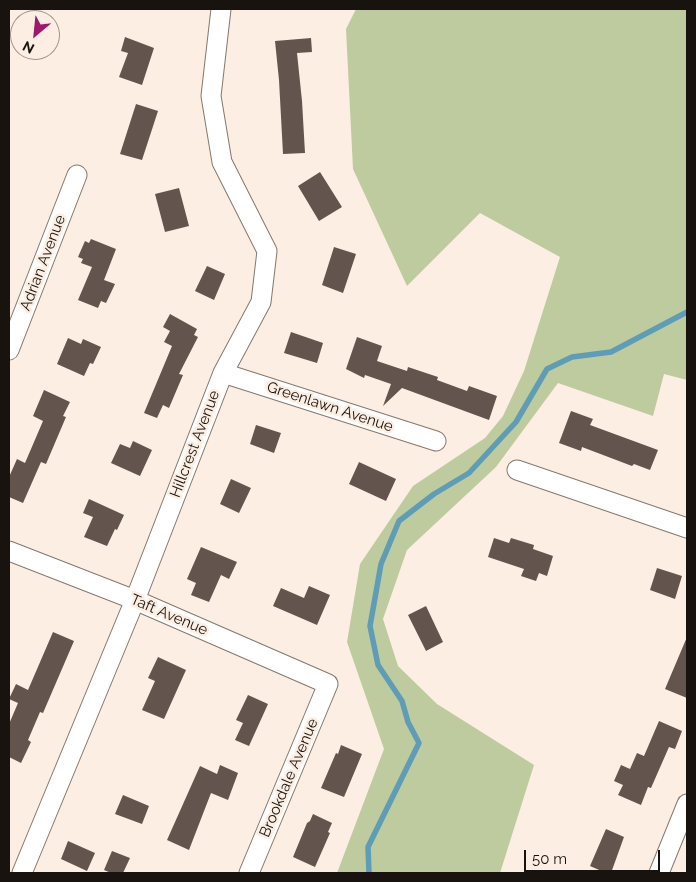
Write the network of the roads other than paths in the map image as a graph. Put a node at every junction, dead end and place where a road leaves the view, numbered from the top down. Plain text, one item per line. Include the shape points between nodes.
1 (221, 9) edge
2 (77, 175) dead end
3 (9, 350) edge
4 (223, 373) junction
5 (436, 441) dead end
6 (517, 470) dead end
7 (687, 528) edge
8 (9, 551) edge
9 (135, 600) junction
10 (328, 684) joint
11 (687, 804) edge
12 (22, 873) edge
13 (249, 873) edge
14 (659, 873) edge

1 - 4 street, Hillcrest Avenue via 210,96 222,162 267,251 260,302
2 - 3 street, Adrian Avenue
4 - 5 street, Greenlawn Avenue
4 - 9 street, Hillcrest Avenue
6 - 7 street
8 - 9 street, Taft Avenue
9 - 10 street, Taft Avenue
9 - 12 street, Hillcrest Avenue
10 - 13 street, Brookdale Avenue
11 - 14 street

